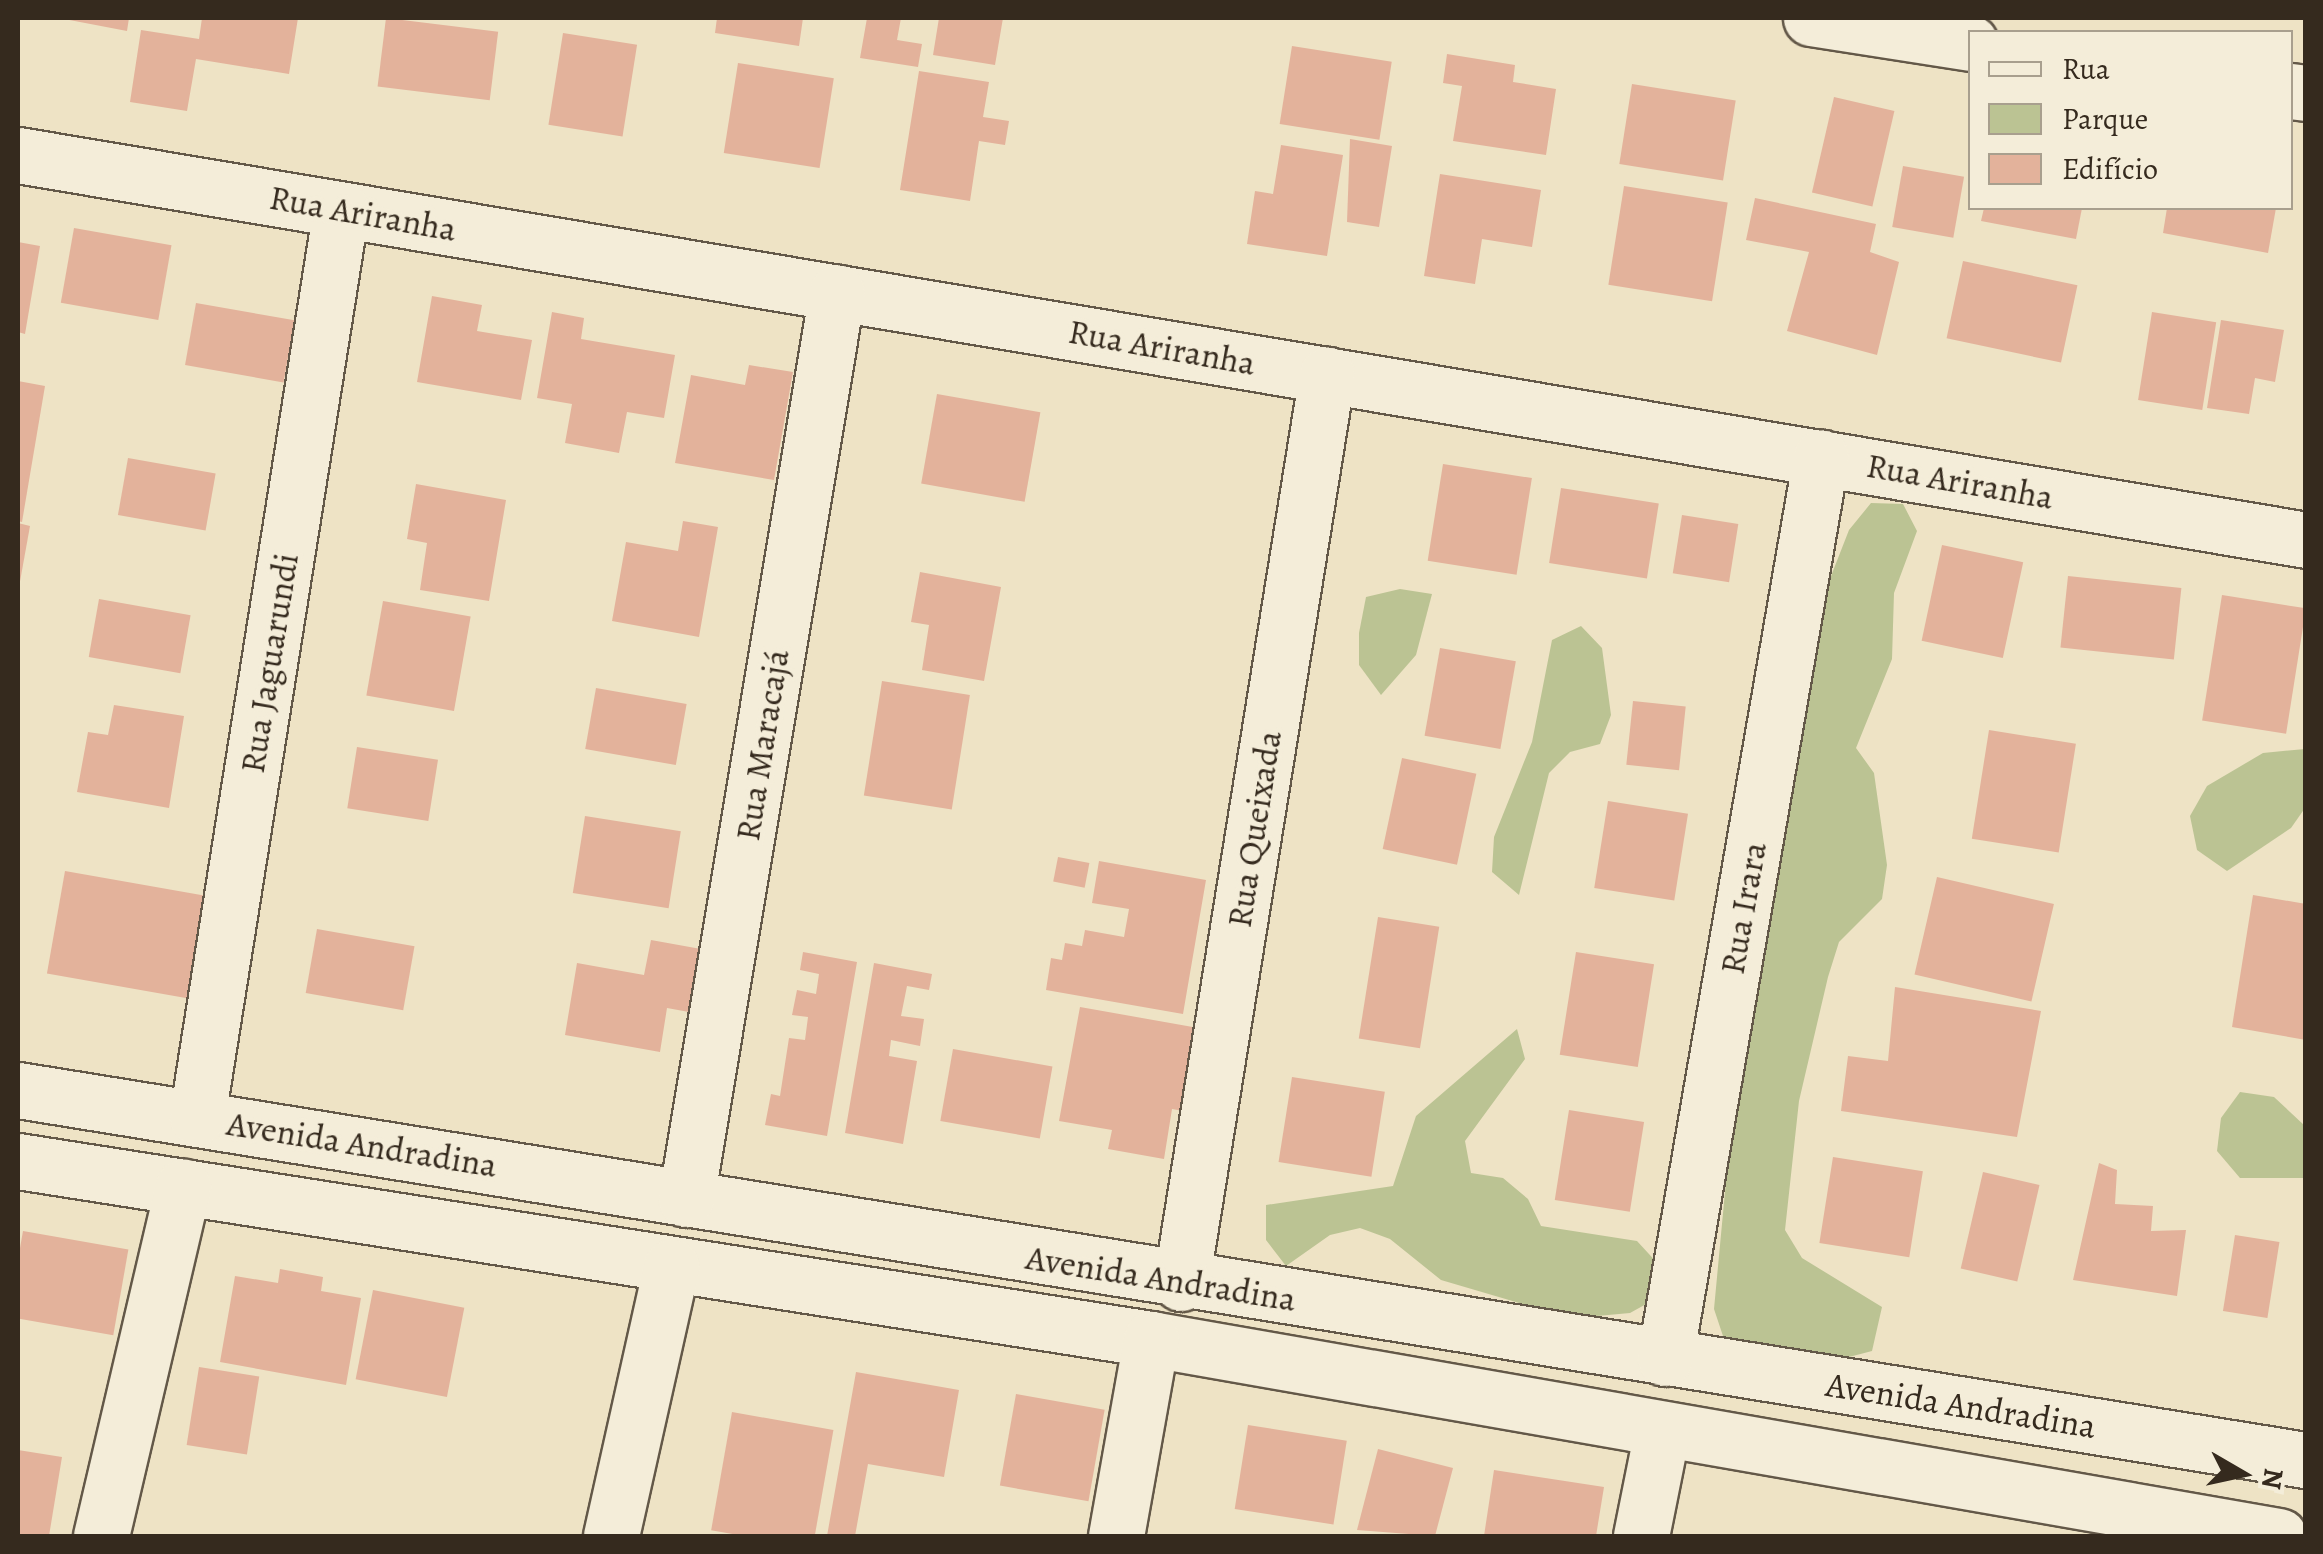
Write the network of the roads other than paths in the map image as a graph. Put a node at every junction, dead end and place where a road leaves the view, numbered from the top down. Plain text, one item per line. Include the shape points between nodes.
1 (1811, 18) edge
2 (1941, 32) edge
3 (18, 155) edge
4 (341, 209) junction
5 (838, 292) junction
6 (1327, 375) junction
7 (1820, 457) junction
8 (2306, 540) edge
9 (18, 1090) edge
10 (197, 1117) junction
11 (18, 1161) edge
12 (183, 1186) junction
13 (686, 1198) junction
14 (670, 1267) junction
15 (1181, 1282) junction
16 (1152, 1339) junction
17 (1664, 1358) junction
18 (1662, 1431) junction
19 (2306, 1460) edge
20 (101, 1536) edge
21 (611, 1536) edge
22 (1116, 1536) edge
23 (1641, 1536) edge
24 (2278, 1536) edge

1 - 2 street
3 - 4 street, Rua Ariranha
4 - 5 street, Rua Ariranha
4 - 10 street, Rua Jaguarundi
5 - 6 street, Rua Ariranha
5 - 13 street, Rua Maracajá
6 - 7 street, Rua Ariranha
6 - 15 street, Rua Queixada
7 - 8 street, Rua Ariranha
7 - 17 street, Rua Irara
9 - 10 street, Avenida Andradina
10 - 13 street, Avenida Andradina
11 - 12 street, Avenida Andradina
12 - 14 street, Avenida Andradina
12 - 20 street
13 - 15 street, Avenida Andradina
14 - 16 street, Avenida Andradina
14 - 21 street
15 - 17 street, Avenida Andradina
16 - 18 street, Avenida Andradina
16 - 22 street
17 - 19 street, Avenida Andradina
18 - 23 street
18 - 24 street, Avenida Andradina

